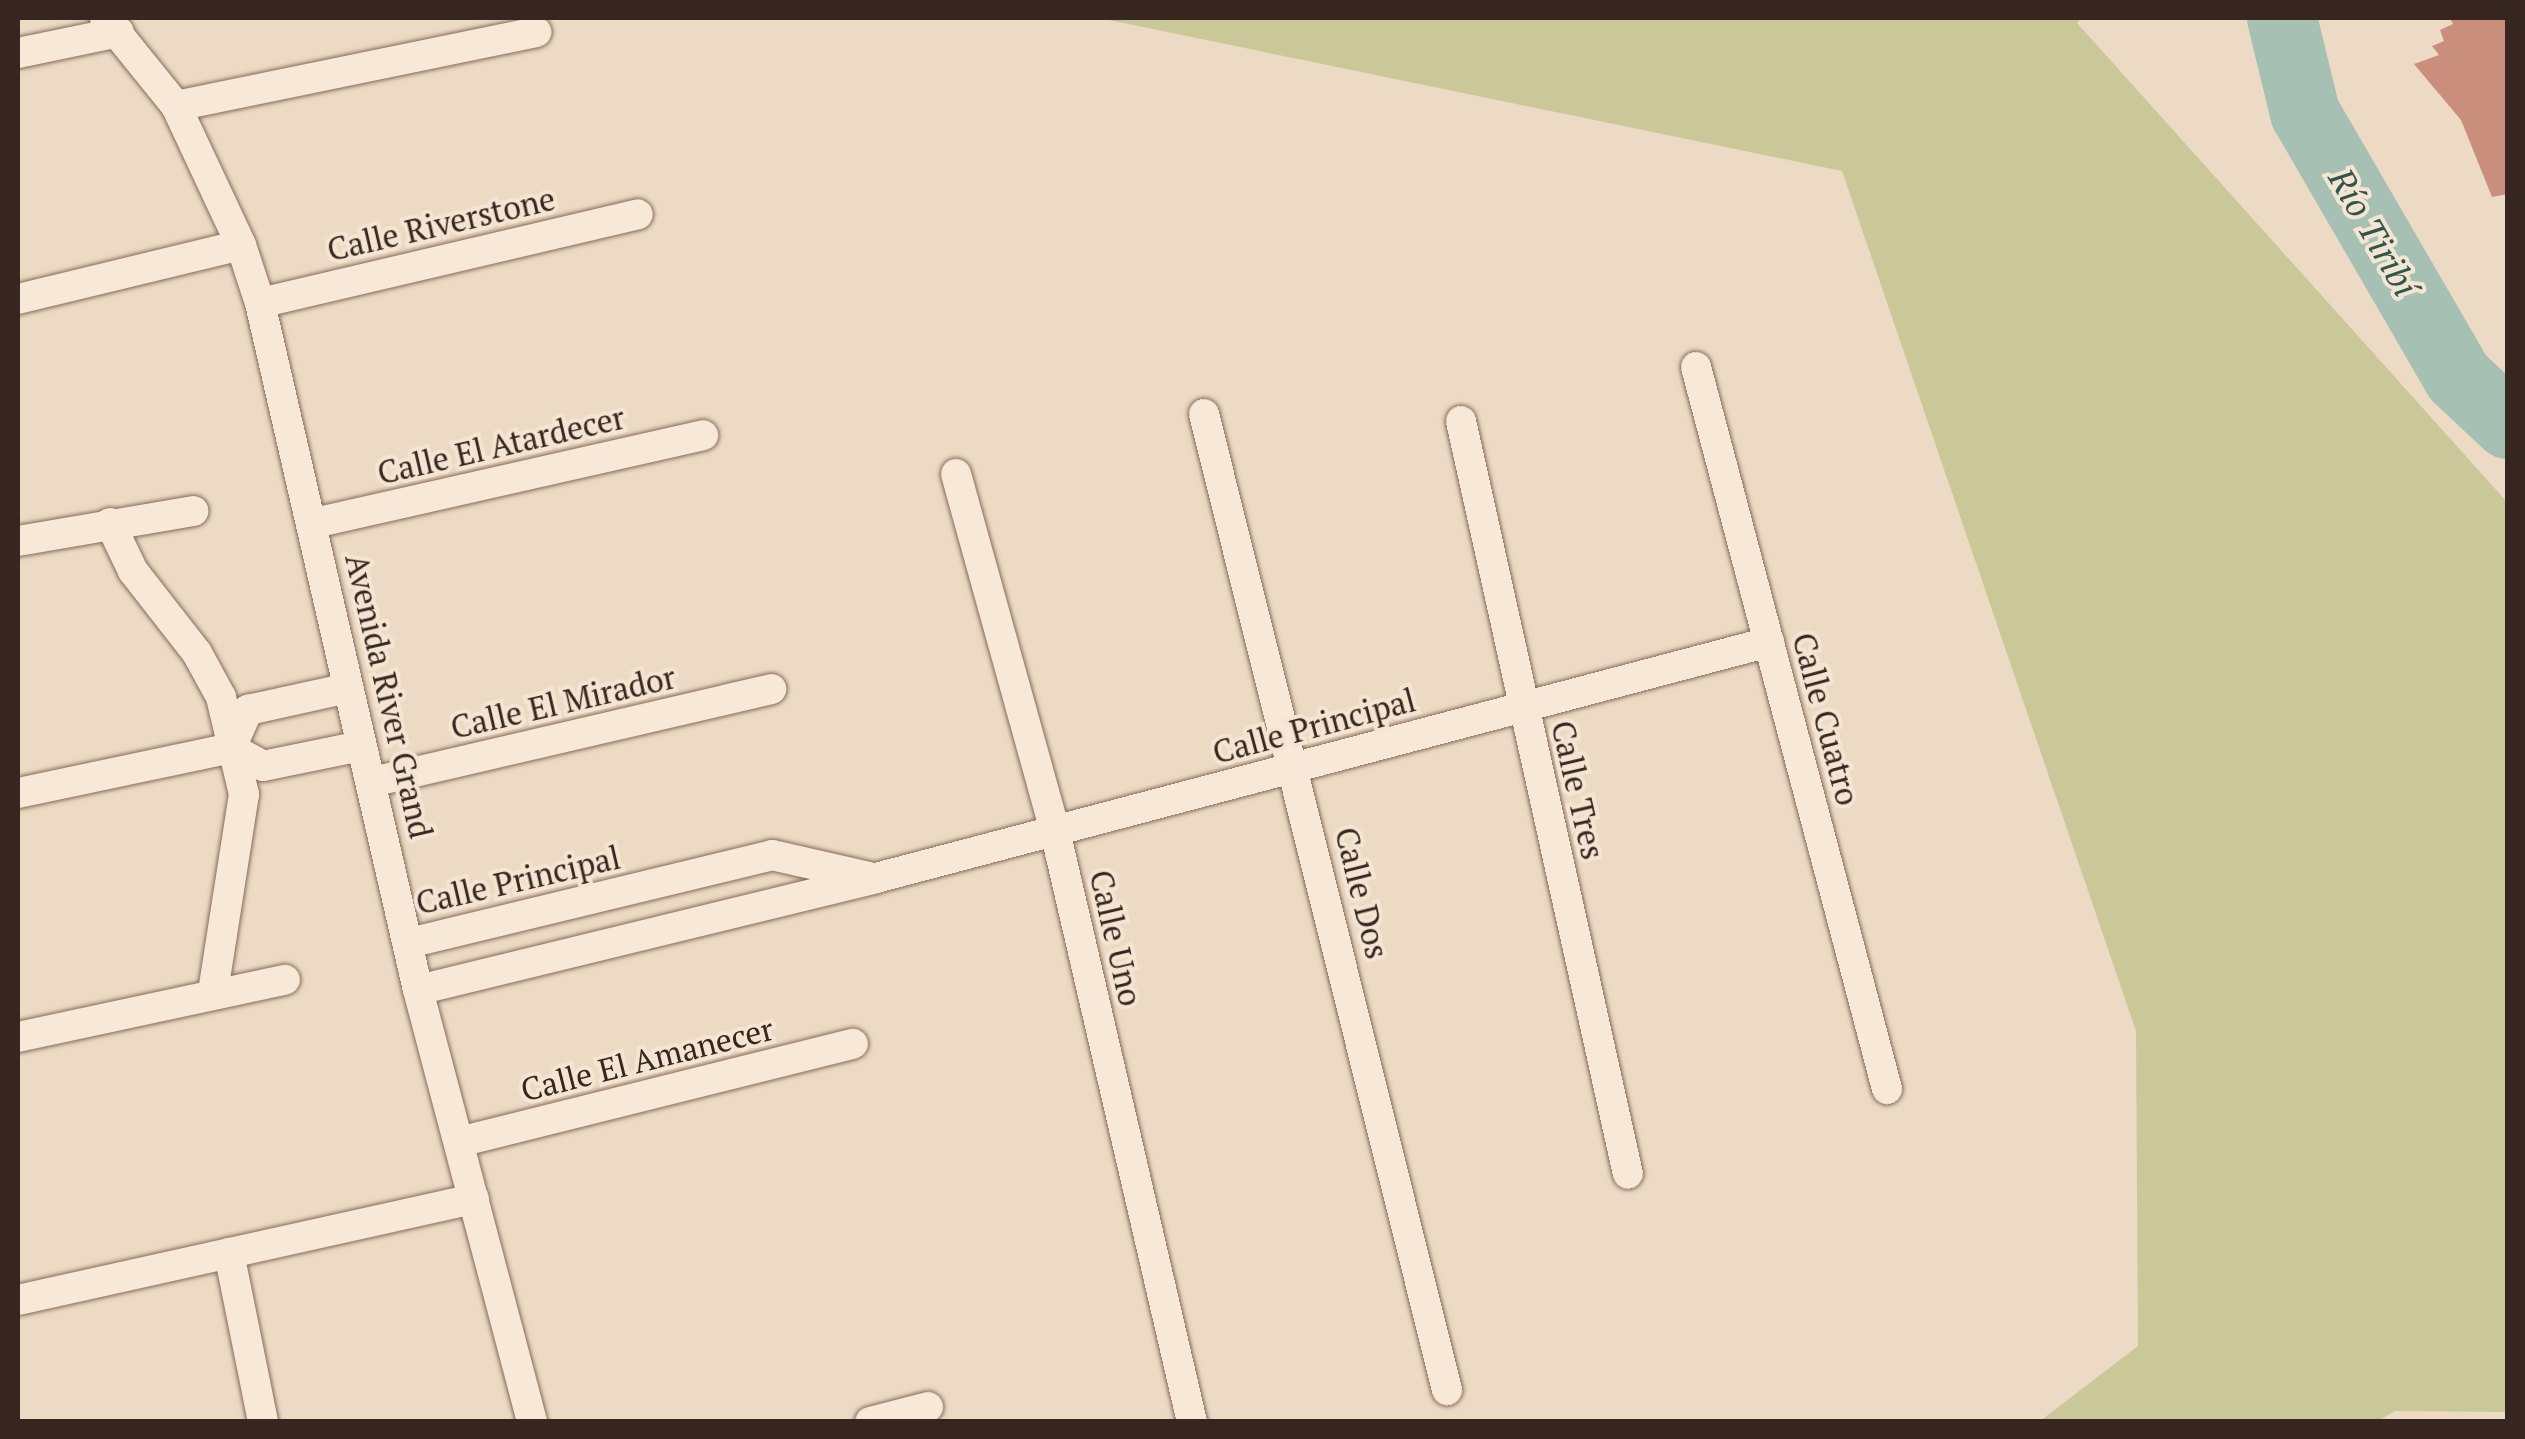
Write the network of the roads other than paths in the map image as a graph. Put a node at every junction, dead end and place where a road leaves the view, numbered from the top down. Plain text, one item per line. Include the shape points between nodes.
1 (112, 25) edge
2 (536, 32) dead end
3 (18, 53) edge
4 (176, 106) junction
5 (638, 214) dead end
6 (241, 244) junction
7 (18, 299) edge
8 (260, 302) junction
9 (1696, 367) dead end
10 (1204, 414) dead end
11 (1461, 421) dead end
12 (703, 435) dead end
13 (956, 474) dead end
14 (193, 511) dead end
15 (110, 523) junction
16 (314, 523) junction
17 (18, 541) edge
18 (1769, 642) junction
19 (348, 688) junction
20 (771, 689) dead end
21 (1524, 707) junction
22 (362, 746) junction
23 (231, 748) junction
24 (1296, 767) junction
25 (372, 782) junction
26 (18, 792) edge
27 (1055, 831) junction
28 (876, 878) junction
29 (409, 942) junction
30 (286, 980) dead end
31 (418, 990) junction
32 (213, 992) junction
33 (18, 1037) edge
34 (852, 1044) dead end
35 (1887, 1089) dead end
36 (459, 1142) junction
37 (1628, 1174) dead end
38 (474, 1199) junction
39 (230, 1253) junction
40 (18, 1300) edge
41 (1447, 1390) dead end
42 (928, 1407) dead end
43 (262, 1422) edge
44 (532, 1422) edge
45 (870, 1422) edge
46 (1192, 1422) edge

1 - 3 street
1 - 4 street, Avenida River Grand
2 - 4 street
4 - 6 street, Avenida River Grand
5 - 8 street, Calle Riverstone
6 - 7 street
6 - 8 street, Avenida River Grand
8 - 16 street, Avenida River Grand
9 - 18 street, Calle Cuatro
10 - 24 street, Calle Dos
11 - 21 street, Calle Tres
12 - 16 street, Calle El Atardecer
13 - 27 street, Calle Uno
14 - 15 street
15 - 17 street
15 - 23 street via 133,571 197,653 221,697
16 - 19 street, Avenida River Grand
18 - 21 street, Calle Principal
18 - 35 street, Calle Cuatro
19 - 22 street, Avenida River Grand
19 - 23 street via 256,705
20 - 25 street, Calle El Mirador
21 - 24 street, Calle Principal
21 - 37 street, Calle Tres
22 - 23 street via 262,766
22 - 25 street, Avenida River Grand
23 - 26 street
23 - 32 street via 244,794
24 - 27 street, Calle Principal
24 - 41 street, Calle Dos
25 - 29 street, Avenida River Grand
27 - 28 street, Calle Principal
27 - 46 street, Calle Uno
28 - 29 street, Calle Principal via 772,856
28 - 31 street, Calle Principal
29 - 31 street, Avenida River Grand
30 - 32 street
31 - 36 street, Avenida River Grand
32 - 33 street
34 - 36 street, Calle El Amanecer
36 - 38 street, Avenida River Grand
38 - 39 street
38 - 44 street, Avenida River Grand
39 - 40 street
39 - 43 street
42 - 45 street

